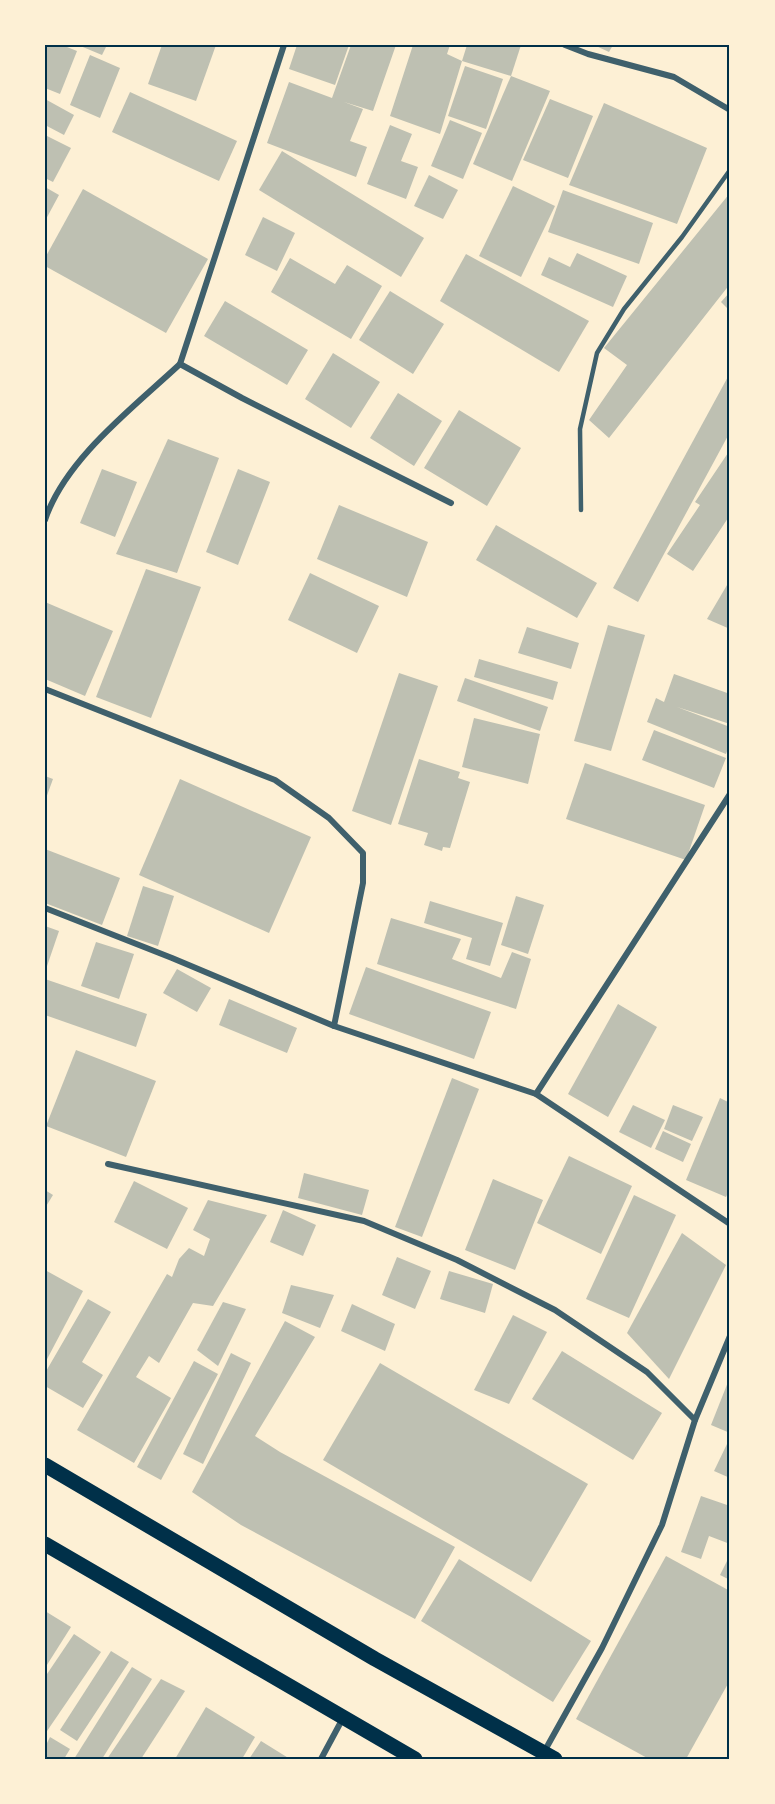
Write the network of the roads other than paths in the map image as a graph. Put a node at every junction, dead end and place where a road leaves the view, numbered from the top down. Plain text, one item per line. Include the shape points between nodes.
1 (284, 45) edge
2 (564, 45) edge
3 (730, 110) edge
4 (730, 170) edge
5 (180, 363) junction
6 (451, 503) dead end
7 (581, 510) dead end
8 (45, 520) edge
9 (45, 689) edge
10 (730, 794) edge
11 (45, 908) edge
12 (334, 1026) junction
13 (536, 1094) junction
14 (108, 1164) dead end
15 (730, 1224) edge
16 (730, 1336) edge
17 (695, 1420) junction
18 (45, 1465) edge
19 (45, 1544) edge
20 (344, 1718) junction
21 (550, 1756) edge
22 (321, 1759) edge
23 (415, 1759) edge

1 - 5 street
2 - 3 street via 674,77
4 - 7 lane via 624,309 597,353 580,429
5 - 6 street
5 - 8 street via 87,452 51,503
9 - 12 street via 275,780 329,818 363,853 363,883
10 - 13 street
11 - 12 street
12 - 13 street
13 - 15 street
14 - 17 street via 364,1221 457,1260 555,1310 647,1372
16 - 17 street
17 - 21 street via 662,1525
18 - 21 main road via 375,1659
19 - 20 main road
20 - 22 street
20 - 23 main road

